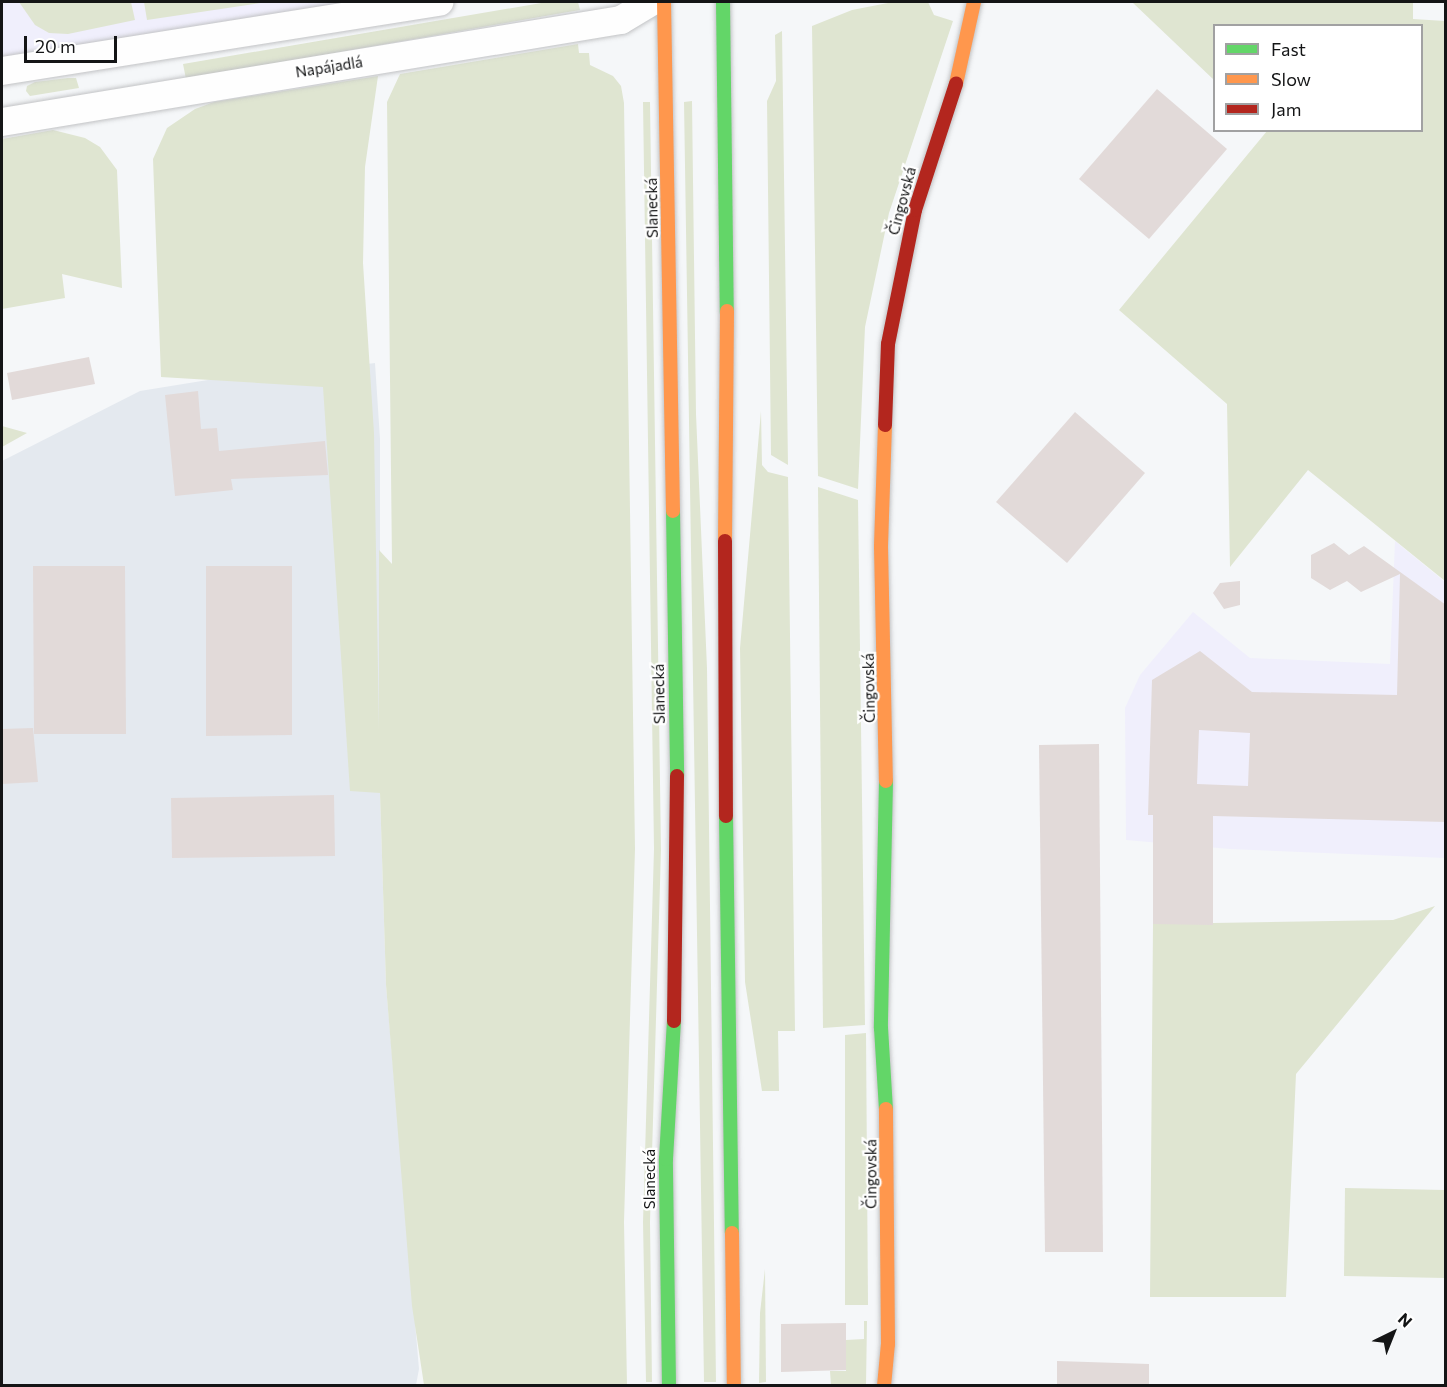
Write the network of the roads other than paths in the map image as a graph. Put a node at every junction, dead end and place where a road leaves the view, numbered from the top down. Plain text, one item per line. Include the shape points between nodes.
1 (440, 2) edge
2 (651, 2) edge
3 (664, 2) edge
4 (723, 2) edge
5 (974, 2) edge
6 (2, 71) edge
7 (2, 122) edge
8 (669, 1386) edge
9 (734, 1386) edge
10 (884, 1386) edge

1 - 6 street
2 - 7 street, Napájadlá via 621,20
3 - 8 main road, Slanecká via 678,832 676,975 666,1159
4 - 9 main road via 728,415 723,647
5 - 10 main road, Čingovská via 956,82 915,210 888,344 881,547 886,824 881,1028 888,1131 888,1324

